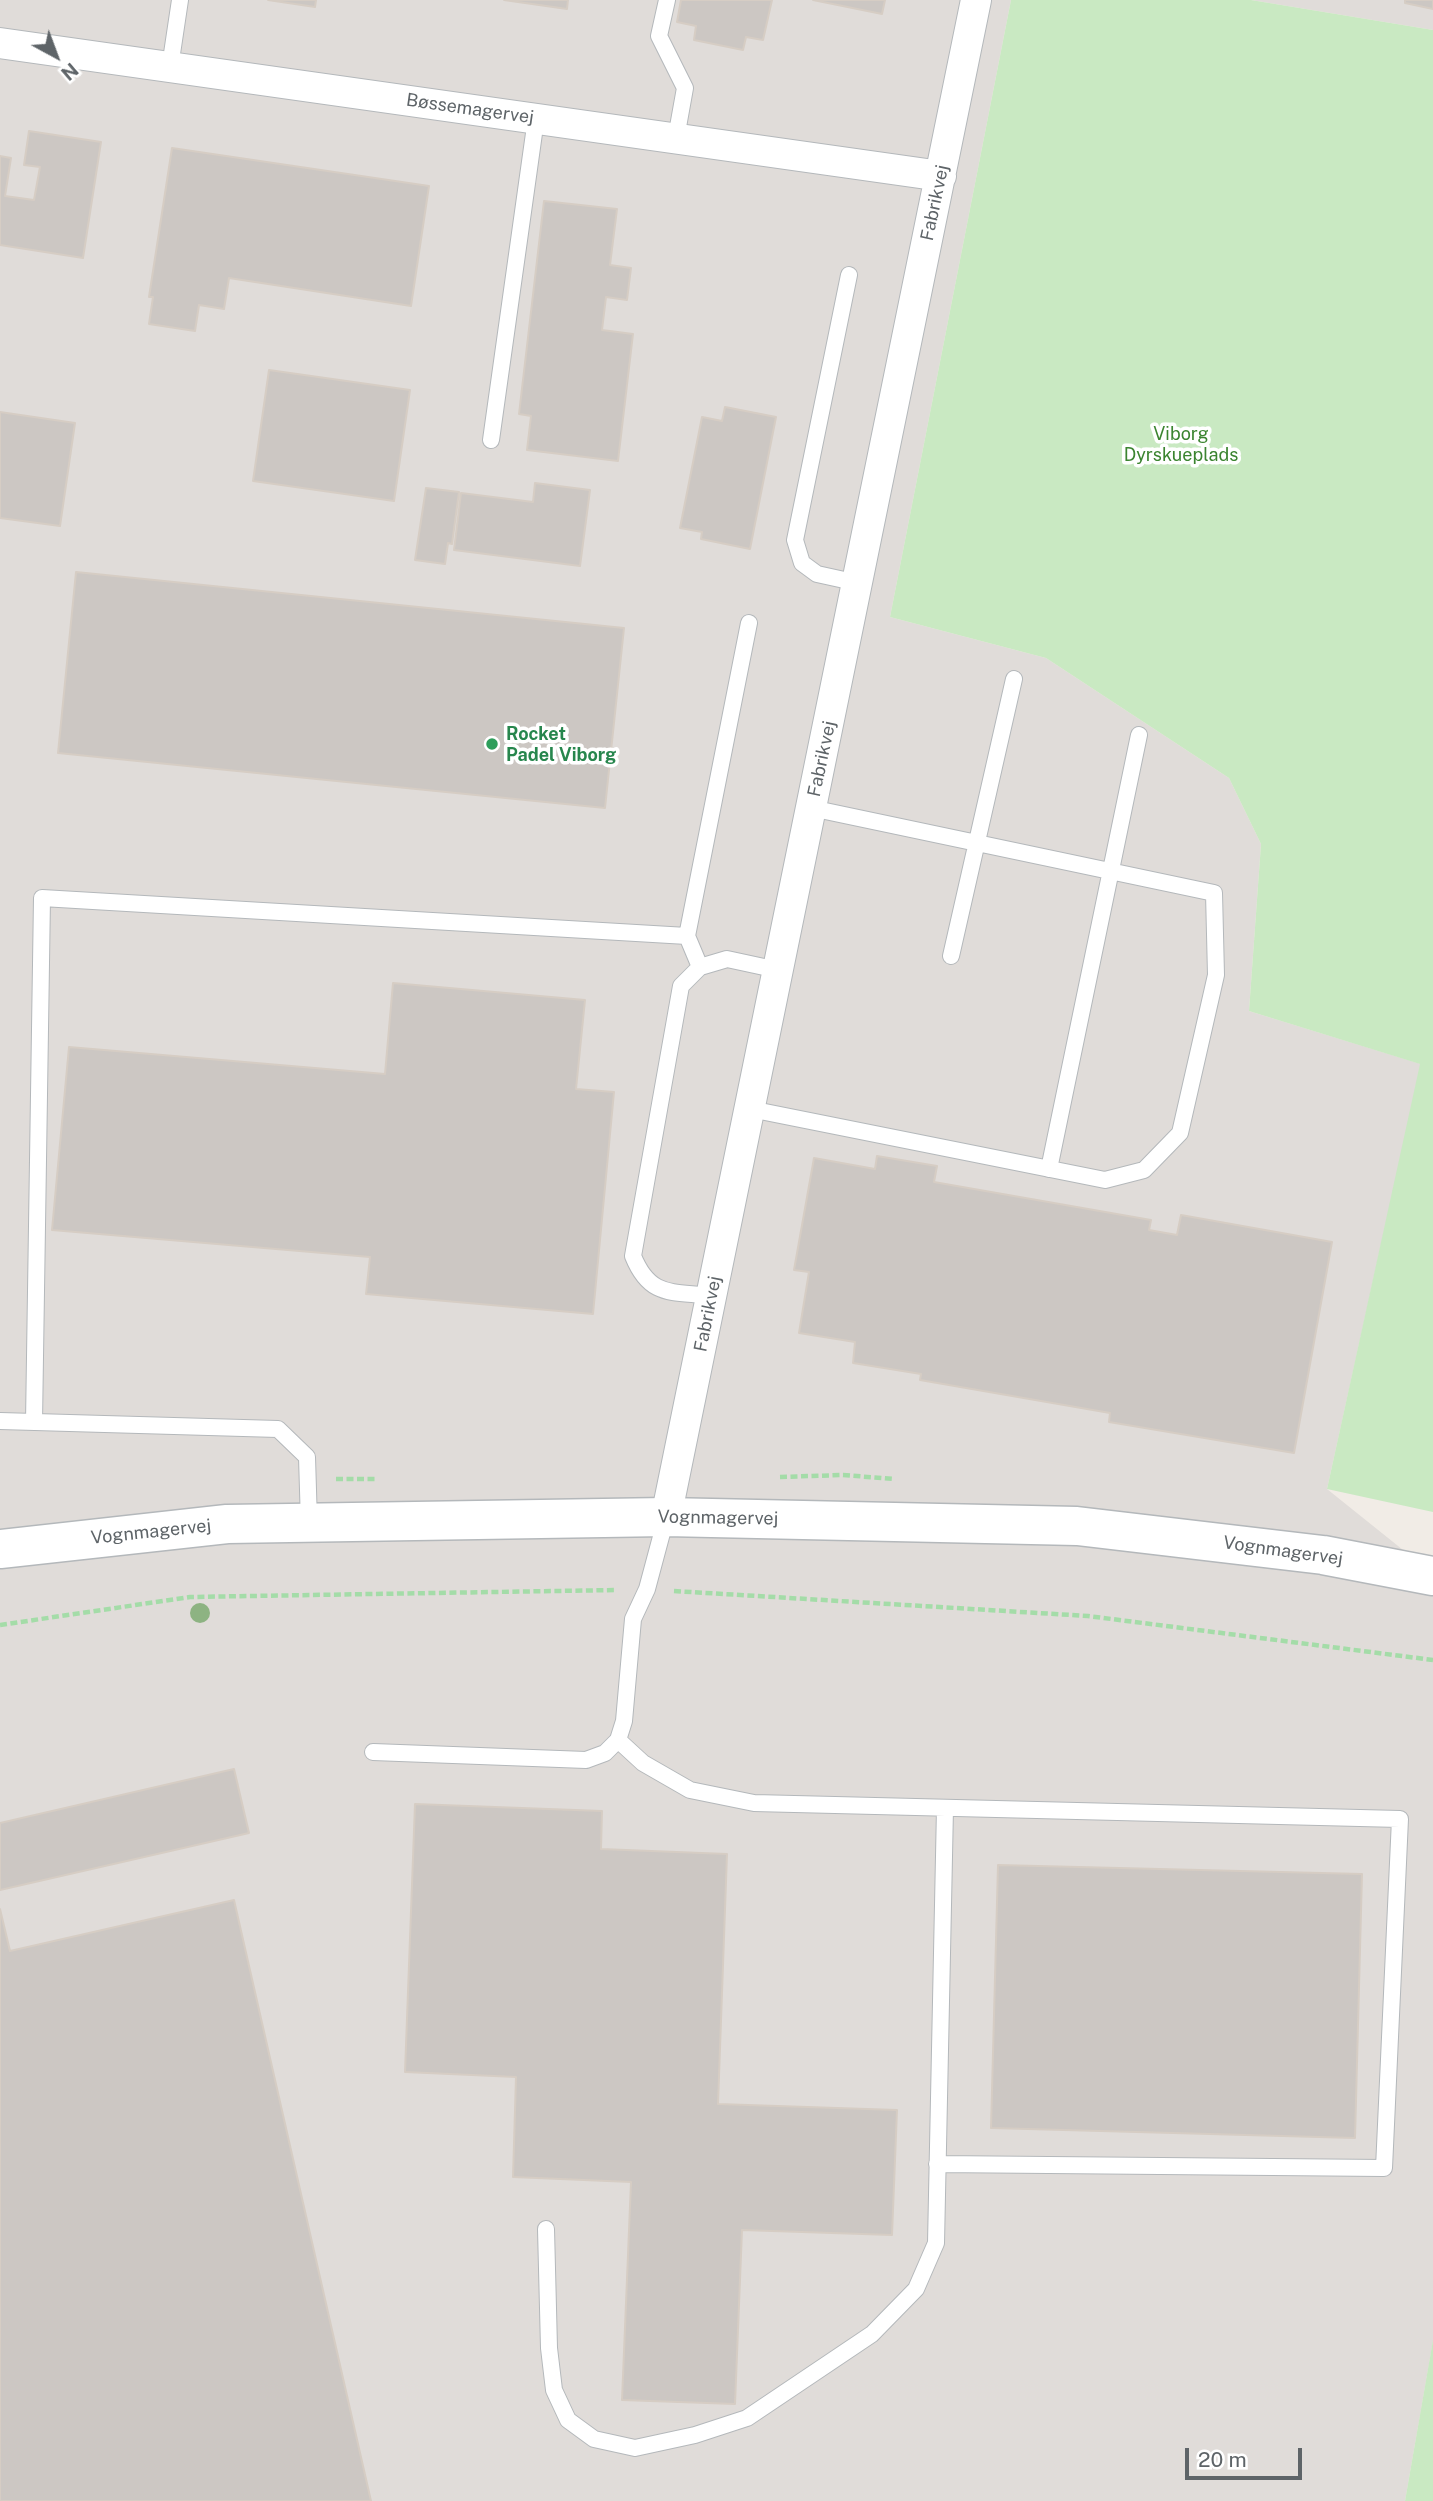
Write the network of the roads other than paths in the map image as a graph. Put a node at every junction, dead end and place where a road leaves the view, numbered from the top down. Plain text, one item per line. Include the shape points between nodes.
1 (180, 0) edge
2 (667, 0) edge
3 (976, 0) edge
4 (0, 43) edge
5 (170, 67) junction
6 (536, 119) junction
7 (676, 138) junction
8 (941, 176) junction
9 (849, 275) dead end
10 (491, 440) dead end
11 (858, 583) junction
12 (749, 624) dead end
13 (1014, 679) dead end
14 (1139, 735) dead end
15 (811, 808) junction
16 (976, 843) junction
17 (1111, 871) junction
18 (687, 936) junction
19 (951, 956) dead end
20 (700, 967) junction
21 (778, 970) junction
22 (750, 1109) junction
23 (1049, 1169) junction
24 (711, 1296) junction
25 (0, 1421) edge
26 (34, 1422) junction
27 (666, 1517) junction
28 (309, 1523) junction
29 (0, 1549) edge
30 (1433, 1576) edge
31 (618, 1740) junction
32 (373, 1752) dead end
33 (945, 1808) junction
34 (937, 2164) junction
35 (546, 2229) dead end

1 - 5 lane
2 - 7 lane via 659,36 685,88
3 - 8 street, Fabrikvej
4 - 5 street, Bøssemagervej
5 - 6 street, Bøssemagervej
6 - 7 street, Bøssemagervej
6 - 10 lane
7 - 8 street, Bøssemagervej
8 - 11 street, Fabrikvej
9 - 11 lane via 795,540 802,563 817,574
11 - 15 street, Fabrikvej
12 - 18 lane
13 - 16 lane
14 - 17 lane
15 - 16 lane
15 - 21 street, Fabrikvej
16 - 17 lane
16 - 19 lane
17 - 23 lane
17 - 23 lane via 1214,893 1216,975 1180,1133 1144,1170 1105,1180
18 - 20 lane
18 - 26 lane via 42,898
20 - 21 lane via 727,959
20 - 24 lane via 681,986 633,1256 640,1274 656,1288
21 - 22 street, Fabrikvej
22 - 23 lane
22 - 24 street, Fabrikvej
24 - 27 street, Fabrikvej
25 - 26 lane
26 - 28 lane via 278,1429 307,1457
27 - 28 street, Vognmagervej
27 - 30 street, Vognmagervej via 1077,1526 1323,1555
27 - 31 lane via 647,1589 633,1619 624,1721
28 - 29 street, Vognmagervej via 227,1524
31 - 32 lane via 605,1753 586,1760
31 - 33 lane via 643,1763 690,1790 754,1803
33 - 34 lane
33 - 34 lane via 1400,1819 1384,2168
34 - 35 lane via 936,2243 916,2289 872,2334 747,2418 635,2448 594,2440 568,2420 554,2390

